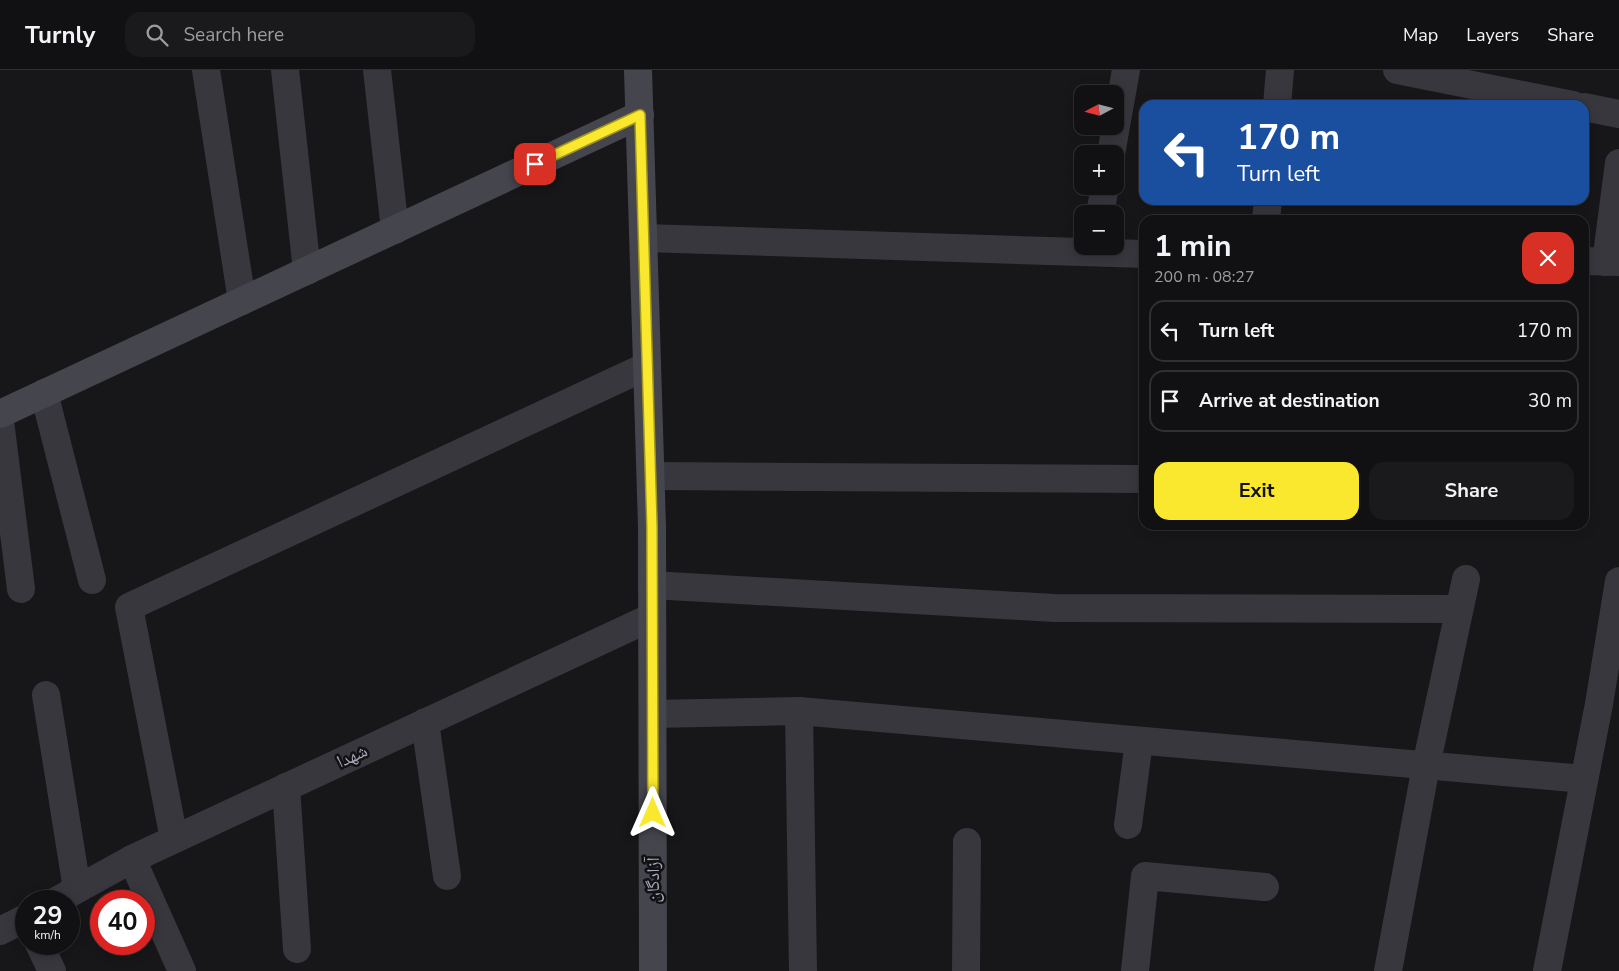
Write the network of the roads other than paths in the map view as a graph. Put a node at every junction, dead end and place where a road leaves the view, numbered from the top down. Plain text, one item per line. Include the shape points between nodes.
1 (206, 70) edge
2 (286, 70) edge
3 (377, 70) edge
4 (638, 70) edge
5 (1126, 70) edge
6 (1280, 70) edge
7 (1397, 70) edge
8 (1277, 100) edge
9 (1548, 100) edge
10 (1589, 108) edge
11 (1619, 114) edge
12 (640, 115) junction
13 (1113, 145) edge
14 (1619, 163) edge
15 (395, 230) junction
16 (644, 238) junction
17 (1074, 249) edge
18 (1124, 252) edge
19 (1139, 254) edge
20 (1603, 261) edge
21 (306, 271) junction
22 (242, 301) junction
23 (647, 366) junction
24 (44, 394) junction
25 (0, 414) edge
26 (0, 421) edge
27 (651, 476) junction
28 (1139, 479) edge
29 (1466, 579) dead end
30 (92, 580) dead end
31 (1619, 581) edge
32 (652, 584) junction
33 (22, 589) dead end
34 (1460, 609) junction
35 (652, 617) junction
36 (46, 695) dead end
37 (800, 712) junction
38 (653, 714) junction
39 (424, 722) junction
40 (1139, 740) junction
41 (1426, 766) junction
42 (1584, 779) junction
43 (286, 787) junction
44 (1128, 825) dead end
45 (174, 839) junction
46 (967, 842) dead end
47 (132, 859) junction
48 (447, 876) dead end
49 (1265, 887) dead end
50 (66, 890) edge
51 (75, 890) edge
52 (15, 924) edge
53 (0, 932) edge
54 (297, 949) dead end
55 (44, 955) edge
56 (52, 971) edge
57 (182, 971) edge
58 (654, 971) edge
59 (803, 971) edge
60 (966, 971) edge
61 (1135, 971) edge
62 (1388, 971) edge
63 (1547, 971) edge

1 - 22 street
2 - 21 street
3 - 15 street
4 - 12 street, آزادگان
5 - 13 street
6 - 8 street
7 - 9 street
10 - 11 street
12 - 15 street
12 - 16 street, آزادگان
14 - 20 street
15 - 21 street
16 - 17 street
16 - 23 street, آزادگان
18 - 19 street
21 - 22 street
22 - 24 street
23 - 27 street, آزادگان
23 - 45 street via 129,607
24 - 25 street
24 - 30 street
26 - 33 street
27 - 28 street
27 - 32 street, آزادگان
29 - 34 street
31 - 42 street
32 - 34 street via 1054,608
32 - 35 street, آزادگان
34 - 41 street
35 - 38 street, آزادگان
35 - 39 street, شهدا
36 - 50 street
37 - 38 street
37 - 40 street
37 - 59 street
38 - 58 street, آزادگان
39 - 43 street, شهدا
39 - 48 street
40 - 41 street
40 - 44 street
41 - 42 street
41 - 62 street
42 - 63 street
43 - 45 street, شهدا
43 - 54 street
45 - 47 street, شهدا
46 - 60 street
47 - 51 street, شهدا
47 - 57 street
49 - 61 street via 1145,876
52 - 53 street
55 - 56 street

